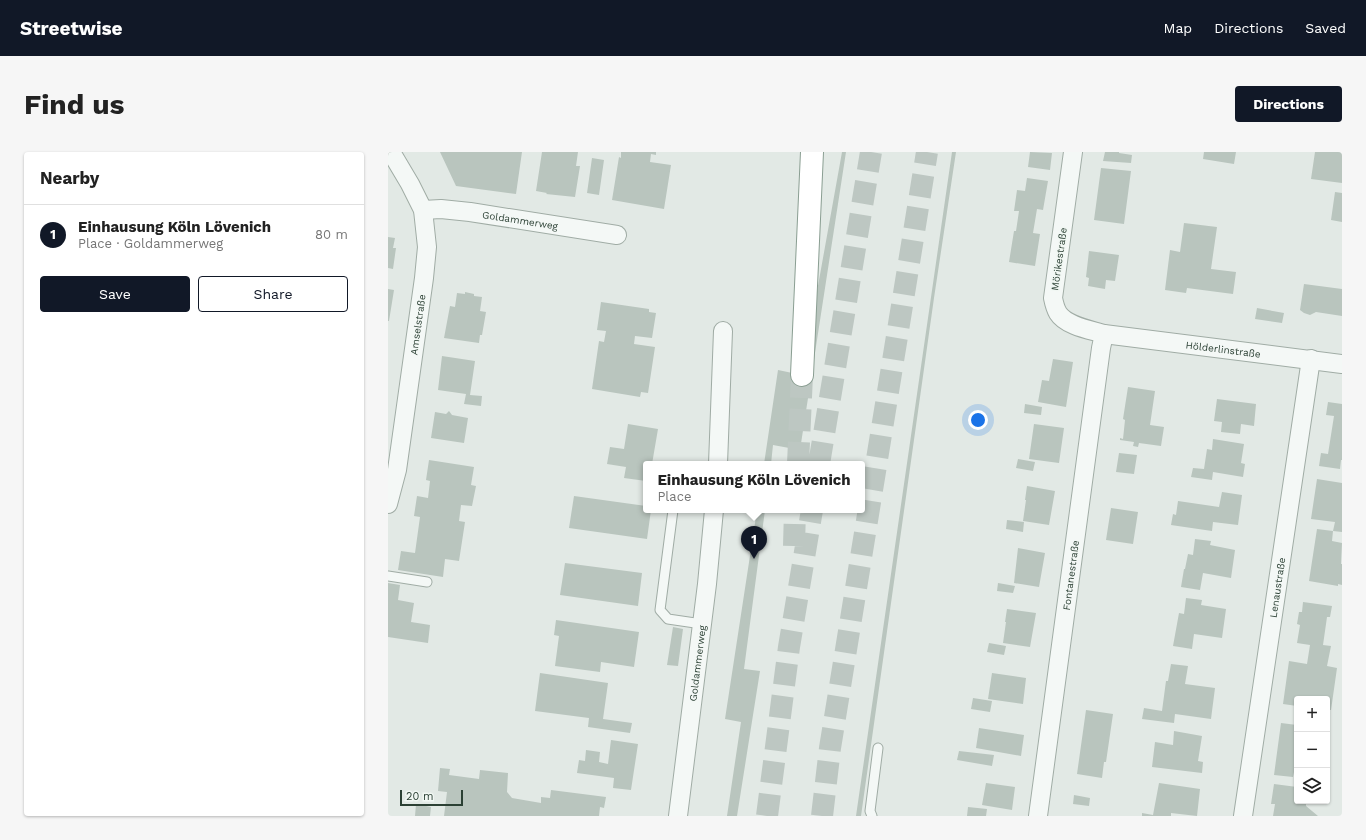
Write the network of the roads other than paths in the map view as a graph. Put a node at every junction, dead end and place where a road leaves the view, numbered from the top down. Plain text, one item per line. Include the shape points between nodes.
1 (391, 152) edge
2 (812, 152) edge
3 (1073, 152) edge
4 (423, 210) junction
5 (617, 235) dead end
6 (723, 331) dead end
7 (1104, 334) junction
8 (1311, 359) junction
9 (1342, 364) edge
10 (802, 375) tunnel mouth
11 (718, 461) edge
12 (388, 504) edge
13 (673, 513) edge
14 (714, 513) edge
15 (388, 576) edge
16 (427, 582) dead end
17 (702, 624) junction
18 (878, 748) dead end
19 (678, 816) edge
20 (872, 816) edge
21 (1038, 816) edge
22 (1243, 816) edge

1 - 4 street, Amselstraße
2 - 10 highway
3 - 7 street, Mörikestraße via 1053,298 1059,315 1065,320
4 - 5 street, Goldammerweg via 470,212
4 - 12 street, Amselstraße via 427,247 424,278 397,470
6 - 11 street
7 - 8 street, Hölderlinstraße
7 - 21 street, Fontanestraße
8 - 9 street, Hölderlinstraße
8 - 22 street, Lenaustraße
13 - 17 lane via 660,610 668,619
14 - 17 street, Goldammerweg
15 - 16 lane
17 - 19 street, Goldammerweg
18 - 20 lane via 870,811

